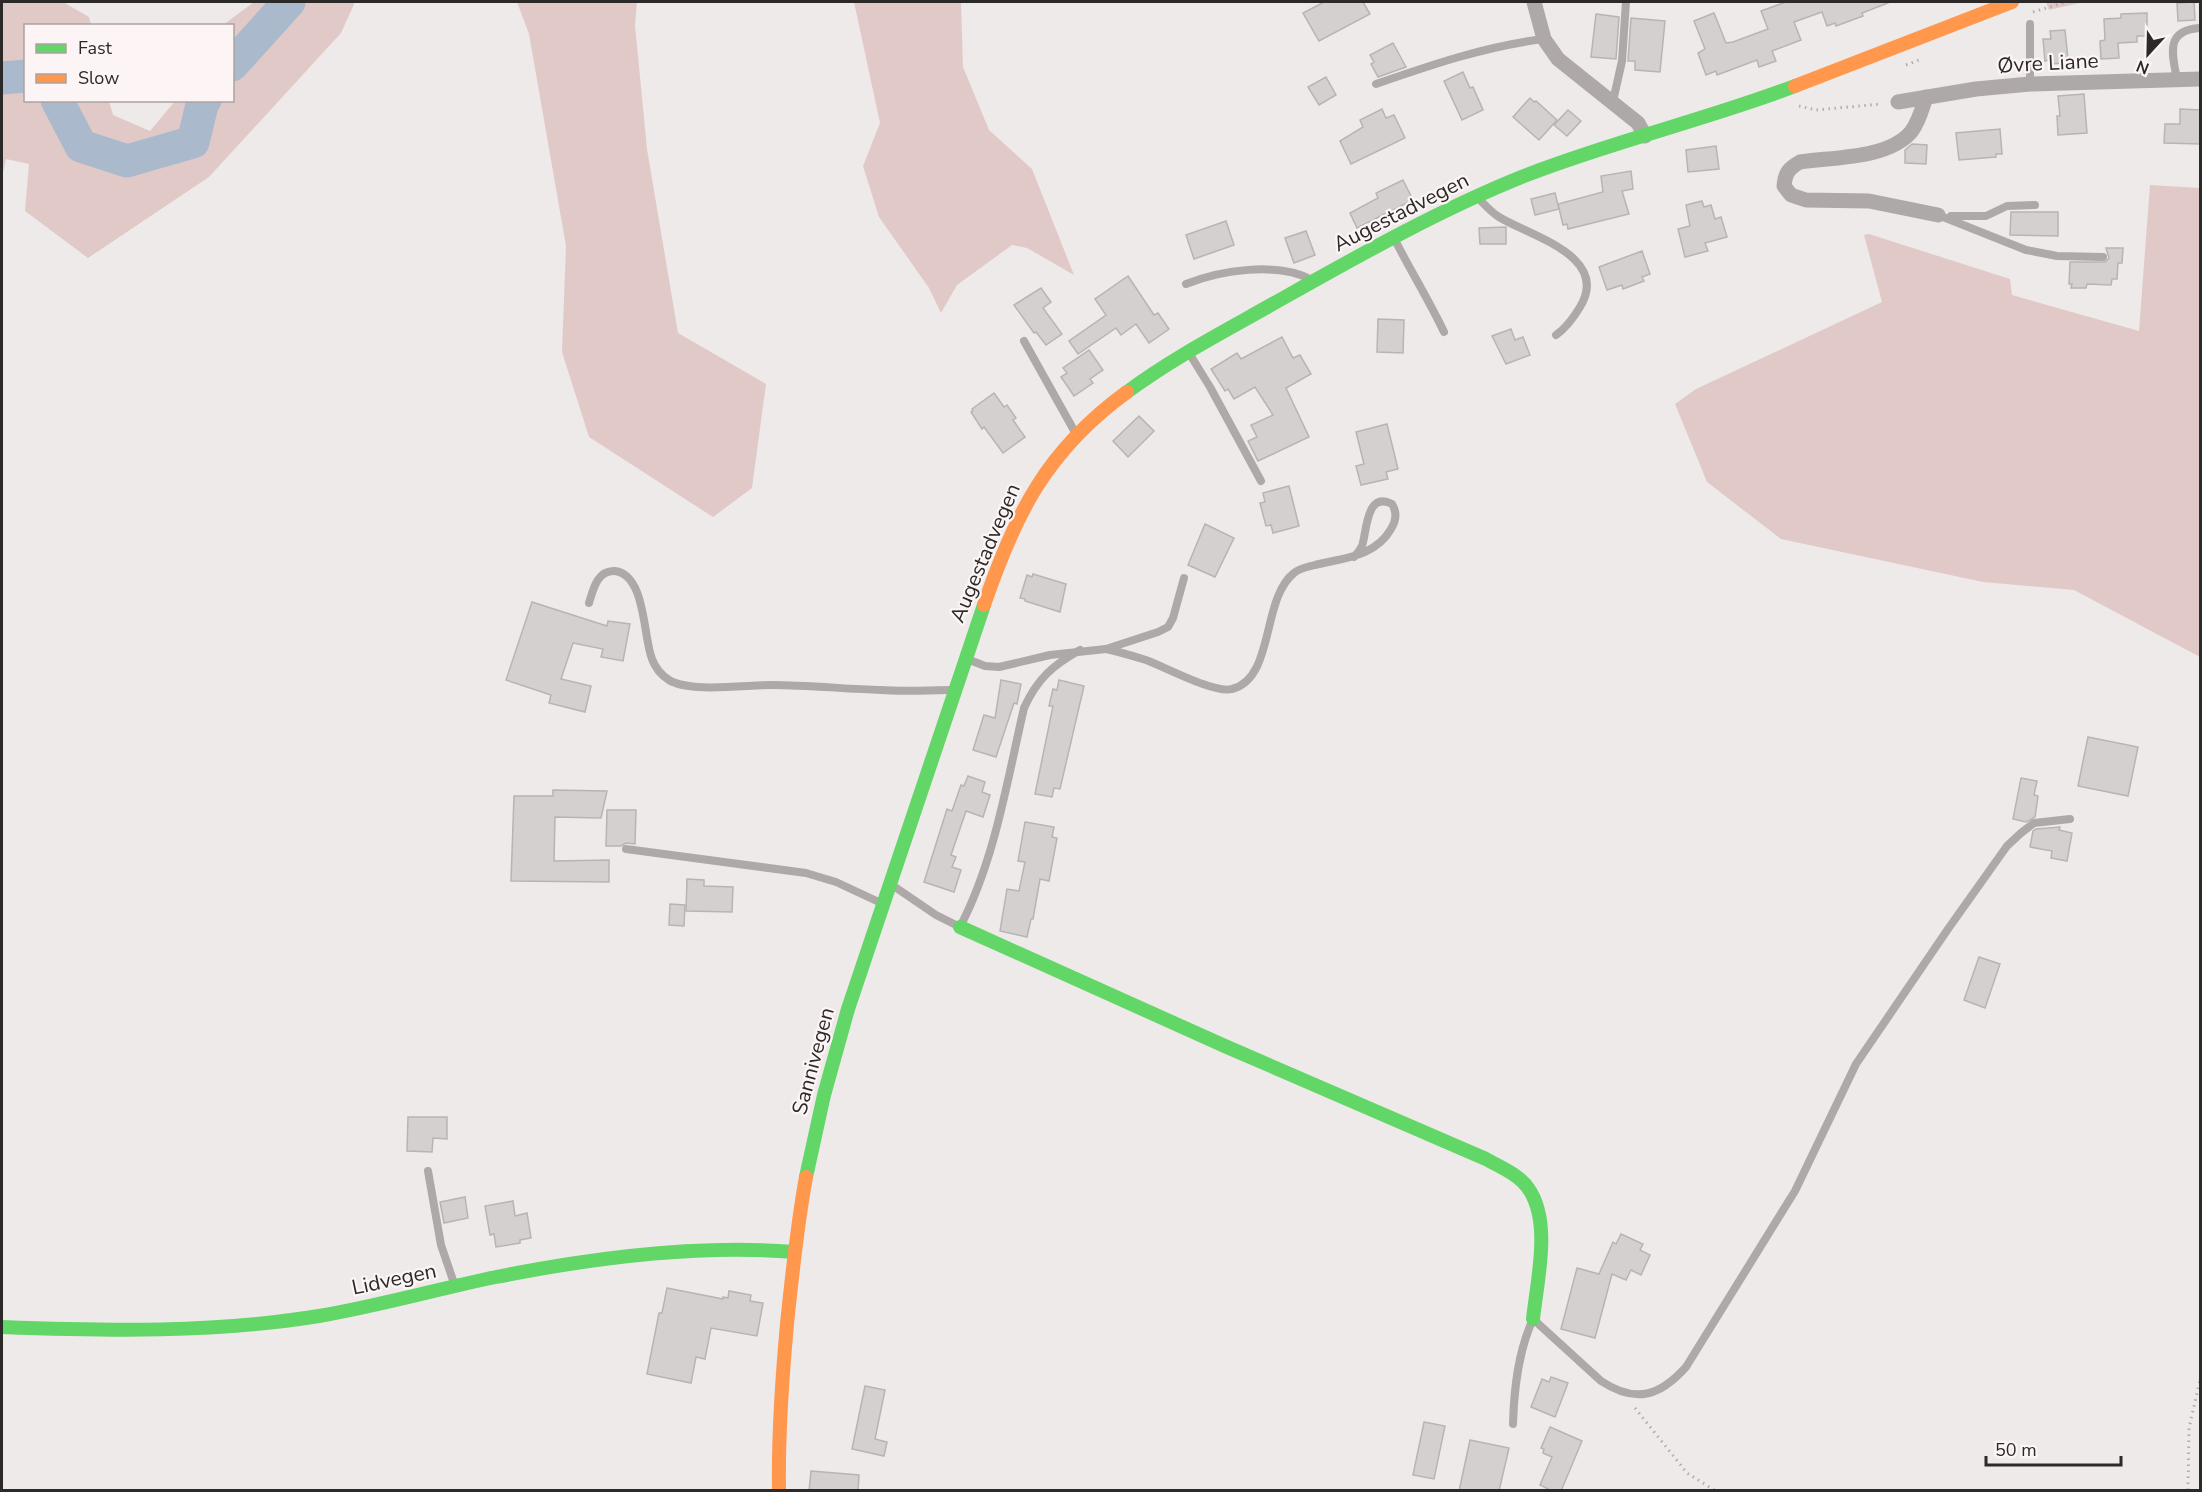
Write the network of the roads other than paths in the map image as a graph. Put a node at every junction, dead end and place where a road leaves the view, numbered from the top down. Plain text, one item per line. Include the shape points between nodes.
1 (1534, 2) edge
2 (1626, 2) edge
3 (2013, 2) edge
4 (1985, 6) edge
5 (2030, 24) dead end
6 (2200, 28) edge
7 (1545, 39) junction
8 (2200, 79) edge
9 (2177, 80) junction
10 (1376, 84) dead end
11 (2030, 84) junction
12 (1926, 97) junction
13 (1613, 102) junction
14 (1898, 102) road end
15 (1645, 136) junction
16 (1477, 197) junction
17 (2035, 205) dead end
18 (1938, 215) junction
19 (1394, 237) junction
20 (2103, 257) dead end
21 (1314, 280) junction
22 (1186, 284) dead end
23 (1444, 332) dead end
24 (1556, 335) dead end
25 (1024, 341) dead end
26 (1188, 352) junction
27 (1077, 435) junction
28 (1261, 481) dead end
29 (1354, 557) junction
30 (1184, 578) dead end
31 (589, 603) dead end
32 (1106, 649) junction
33 (1080, 650) junction
34 (966, 659) junction
35 (955, 690) junction
36 (2070, 819) dead end
37 (626, 849) dead end
38 (889, 883) junction
39 (882, 903) junction
40 (960, 927) junction
41 (428, 1171) dead end
42 (794, 1252) junction
43 (455, 1287) junction
44 (1533, 1320) junction
45 (2, 1327) edge
46 (1513, 1424) dead end
47 (779, 1491) edge

1 - 7 street
2 - 13 lane via 1622,61
3 - 4 main road, Augestadvegen
4 - 15 main road, Augestadvegen via 1770,96
5 - 11 lane
6 - 9 lane via 2177,36 2173,44
7 - 10 lane via 1435,63
7 - 13 street via 1558,59
8 - 9 street, Øvre Liane
9 - 11 street, Øvre Liane
11 - 12 street, Øvre Liane
12 - 14 street, Øvre Liane
12 - 18 street via 1919,119 1899,142 1875,152 1800,162 1790,167 1784,186 1791,195 1806,200 1869,201
13 - 15 street via 1638,123
15 - 16 main road, Augestadvegen via 1568,160
16 - 19 main road, Augestadvegen
16 - 24 lane via 1498,216 1562,249 1579,264 1587,287 1585,298
17 - 18 lane via 2007,206 1986,216
18 - 20 lane via 2026,250 2057,256
19 - 21 main road, Augestadvegen
19 - 23 lane
21 - 22 lane via 1275,269 1208,277
21 - 26 main road, Augestadvegen
25 - 27 lane
26 - 27 main road, Augestadvegen via 1152,374
26 - 28 lane
27 - 34 main road, Augestadvegen via 1052,462 1019,515
29 - 29 lane via 1374,548 1389,534 1396,517 1392,504 1375,504 1367,519 1361,548
29 - 32 lane via 1294,573 1278,594 1250,679 1229,690
30 - 32 lane via 1168,627
31 - 35 lane via 600,576 609,571 624,574 638,595 651,657 660,673 684,686
32 - 33 lane
33 - 34 lane via 999,667
33 - 40 lane via 1056,663 1024,708 996,829
34 - 35 main road, Sannivegen
35 - 38 main road, Sannivegen
36 - 44 lane via 2034,823 2020,833 1948,928 1856,1064 1795,1191 1686,1367 1665,1388 1652,1394 1623,1393 1601,1381
37 - 39 lane via 806,873
38 - 39 main road, Sannivegen
38 - 40 lane
39 - 42 main road, Sannivegen via 823,1099
40 - 44 main road via 1486,1159 1517,1177 1534,1199 1541,1231
41 - 43 lane via 441,1245
42 - 43 main road, Lidvegen via 763,1248 668,1251 523,1272
42 - 47 main road, Sannivegen via 778,1447
43 - 45 main road, Lidvegen via 257,1325 98,1331
44 - 46 lane via 1525,1337 1514,1391

